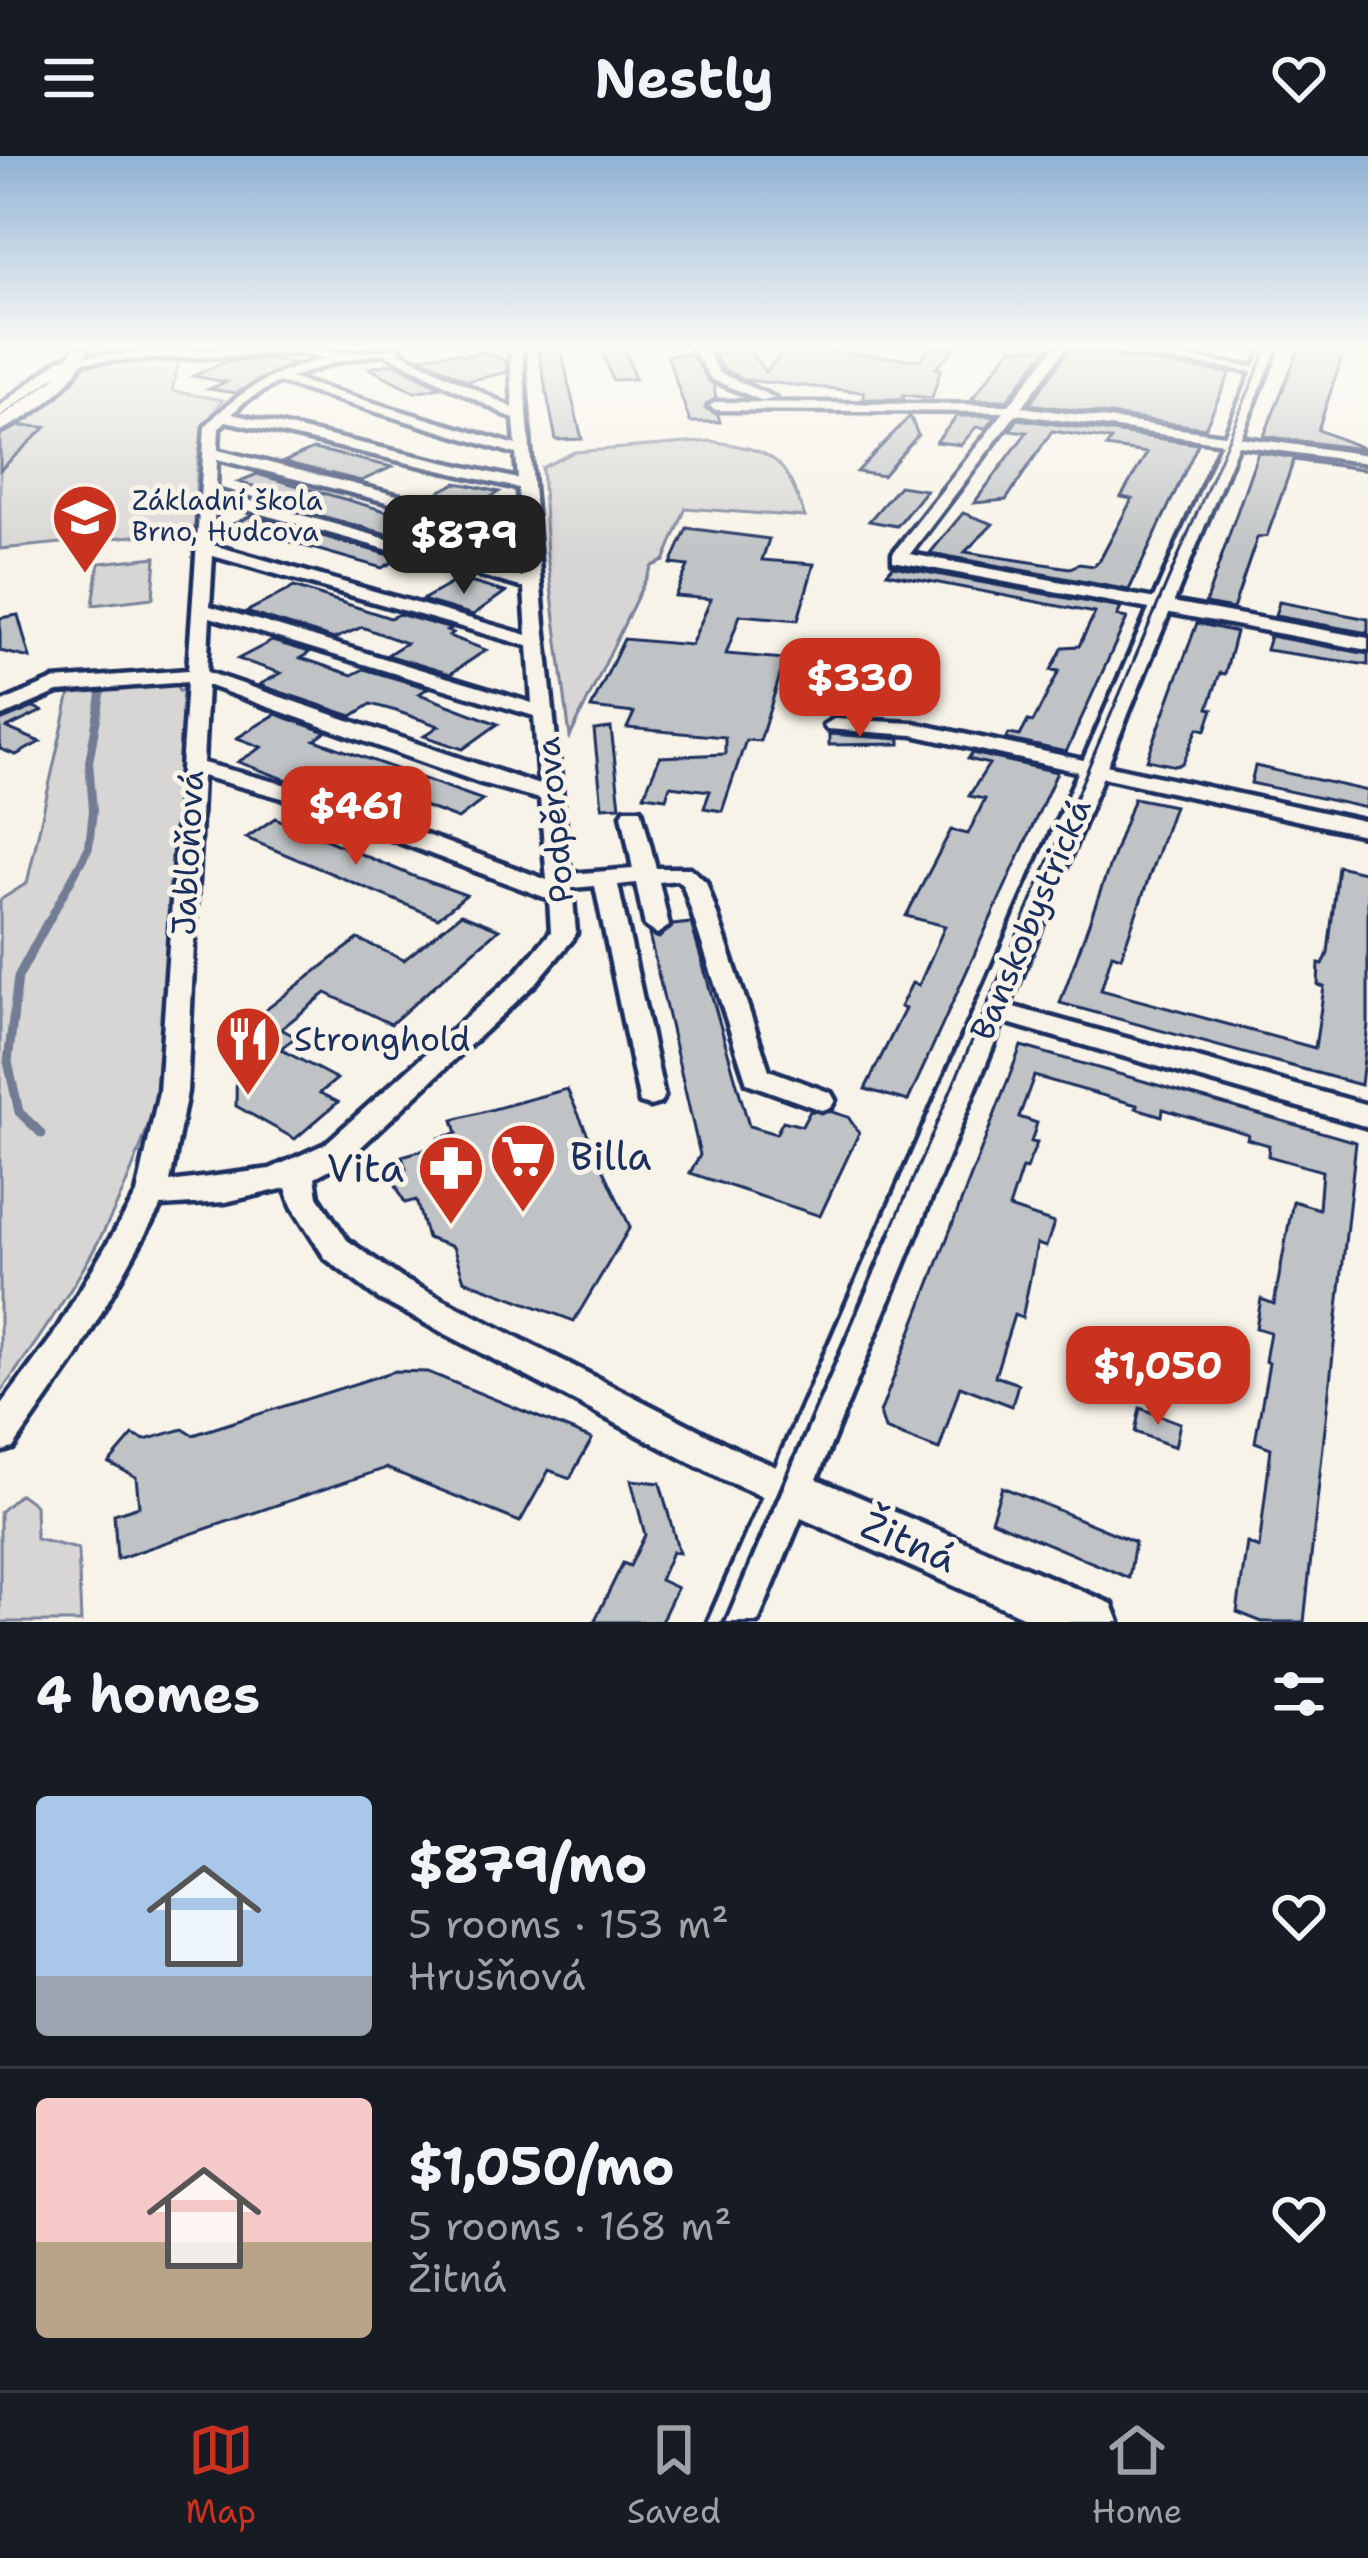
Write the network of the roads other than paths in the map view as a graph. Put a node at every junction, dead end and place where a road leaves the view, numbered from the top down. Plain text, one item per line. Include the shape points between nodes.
1 (224, 416) edge
2 (226, 416) edge
3 (404, 416) edge
4 (519, 416) edge
5 (1010, 416) edge
6 (1061, 416) edge
7 (1241, 416) edge
8 (1231, 440) junction
9 (522, 452) junction
10 (211, 453) junction
11 (1368, 459) edge
12 (524, 485) junction
13 (208, 494) junction
14 (528, 533) junction
15 (204, 548) junction
16 (532, 585) junction
17 (1162, 605) junction
18 (201, 609) junction
19 (536, 643) junction
20 (1368, 644) edge
21 (197, 675) junction
22 (0, 711) edge
23 (544, 713) junction
24 (834, 725) dead end
25 (192, 766) junction
26 (1093, 769) junction
27 (551, 795) junction
28 (633, 814) dead end
29 (1368, 829) edge
30 (648, 875) junction
31 (605, 879) junction
32 (559, 889) junction
33 (657, 926) dead end
34 (992, 1010) junction
35 (650, 1096) dead end
36 (821, 1100) dead end
37 (1368, 1116) edge
38 (300, 1175) junction
39 (152, 1196) junction
40 (0, 1436) edge
41 (790, 1490) junction
42 (733, 1622) edge
43 (1094, 1622) edge

1 - 10 street, Jabloňová via 212,427
2 - 12 street
3 - 9 street
4 - 9 street, Podpěrova
5 - 17 street via 899,556
6 - 8 street
7 - 8 street, Banskobystrická
8 - 11 street
8 - 17 street, Banskobystrická
9 - 12 street, Podpěrova
10 - 13 street, Jabloňová
10 - 14 street
12 - 14 street, Podpěrova
13 - 15 street, Jabloňová
13 - 16 street
14 - 16 street, Podpěrova
15 - 18 street, Jabloňová
15 - 19 street
16 - 19 street, Podpěrova
17 - 20 street
17 - 26 street, Banskobystrická
18 - 21 street, Jabloňová
18 - 23 street
19 - 23 street, Podpěrova
21 - 22 street via 54,686
21 - 25 street, Jabloňová
21 - 27 street
23 - 27 street, Podpěrova
24 - 26 street via 913,729
25 - 32 street
25 - 39 street, Jabloňová via 173,1092
26 - 29 street
26 - 34 street, Banskobystrická
27 - 32 street, Podpěrova
28 - 30 street
30 - 31 street
30 - 33 street
30 - 36 street via 682,873 694,882 758,1076
31 - 32 street
31 - 35 street, Podpěrova
32 - 38 street, Podpěrova via 564,933 526,978 336,1152
34 - 37 street
34 - 41 street, Banskobystrická
38 - 39 street, Podpěrova via 231,1192
38 - 41 street via 303,1198 336,1249 392,1289
39 - 40 street, Jabloňová via 65,1346
41 - 42 street, Banskobystrická
41 - 43 street, Žitná

